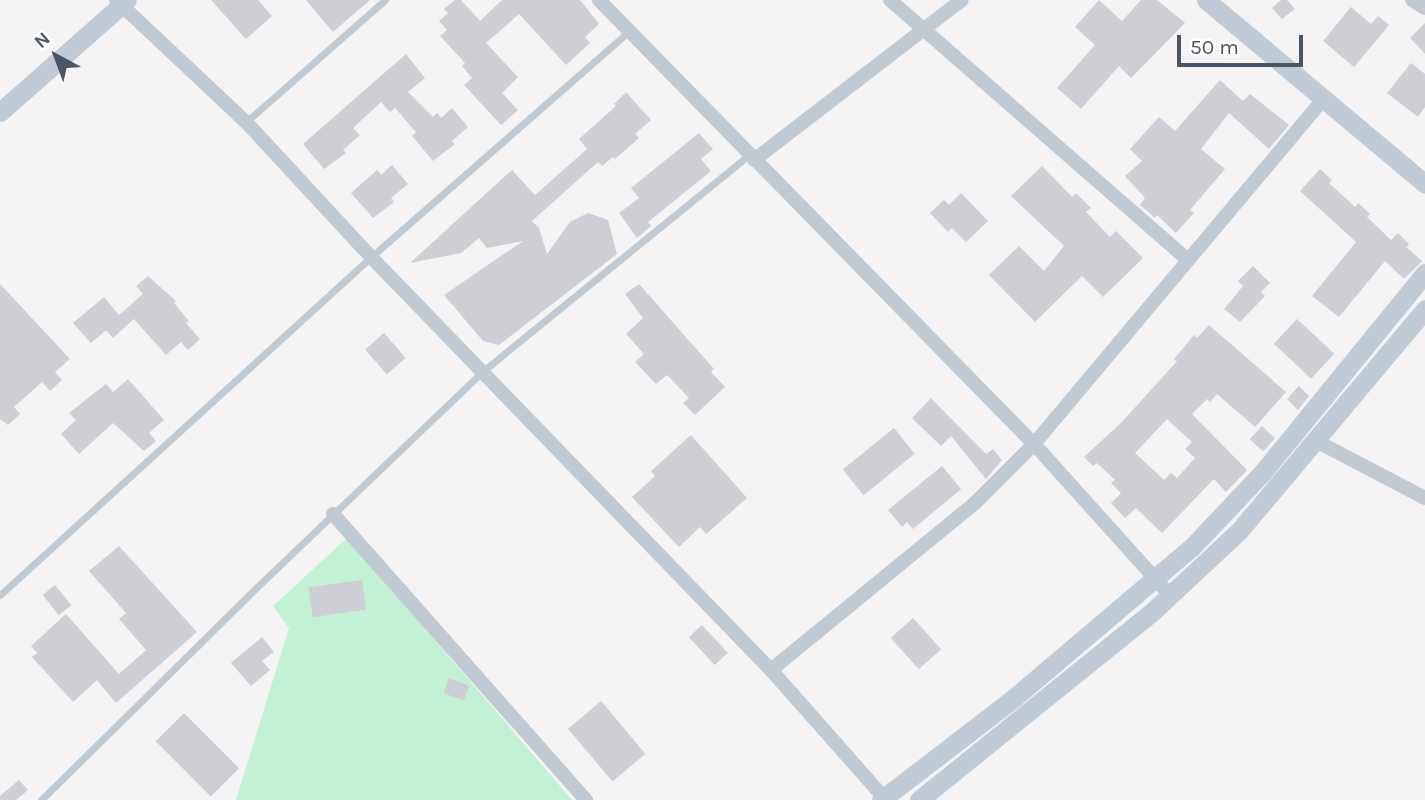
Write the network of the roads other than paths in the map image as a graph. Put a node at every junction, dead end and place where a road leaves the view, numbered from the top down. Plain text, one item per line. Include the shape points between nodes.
1 (385, 0) edge
2 (599, 0) edge
3 (890, 0) edge
4 (962, 0) edge
5 (1206, 0) edge
6 (1412, 0) edge
7 (122, 2) edge
8 (1425, 8) edge
9 (924, 30) junction
10 (629, 31) junction
11 (1323, 99) junction
12 (0, 112) edge
13 (246, 122) junction
14 (752, 158) junction
15 (1425, 184) edge
16 (371, 257) junction
17 (1188, 260) junction
18 (1425, 273) edge
19 (1425, 309) edge
20 (483, 371) junction
21 (1316, 442) junction
22 (1034, 444) junction
23 (1425, 498) edge
24 (333, 514) junction
25 (1156, 580) junction
26 (0, 595) edge
27 (1171, 596) junction
28 (771, 670) junction
29 (1015, 697) junction
30 (1028, 713) junction
31 (884, 799) edge
32 (41, 800) edge
33 (586, 800) edge
34 (919, 800) edge

1 - 13 lane
2 - 10 street
3 - 9 street
4 - 9 street
5 - 11 main road
6 - 8 street
7 - 12 main road
7 - 13 street
9 - 14 street
9 - 17 street
10 - 14 street
10 - 16 lane
11 - 15 main road
11 - 17 street
13 - 16 street
14 - 20 lane
14 - 22 street
16 - 20 street
16 - 26 lane
17 - 22 street
18 - 25 main road via 1262,473
19 - 21 main road
20 - 24 lane
20 - 28 street
21 - 23 street
21 - 27 main road via 1239,531
22 - 25 street
22 - 28 street via 976,502
24 - 32 lane
24 - 33 street
25 - 27 street
25 - 29 main road
27 - 30 main road
28 - 31 street
29 - 30 main road
29 - 31 main road
30 - 34 main road

